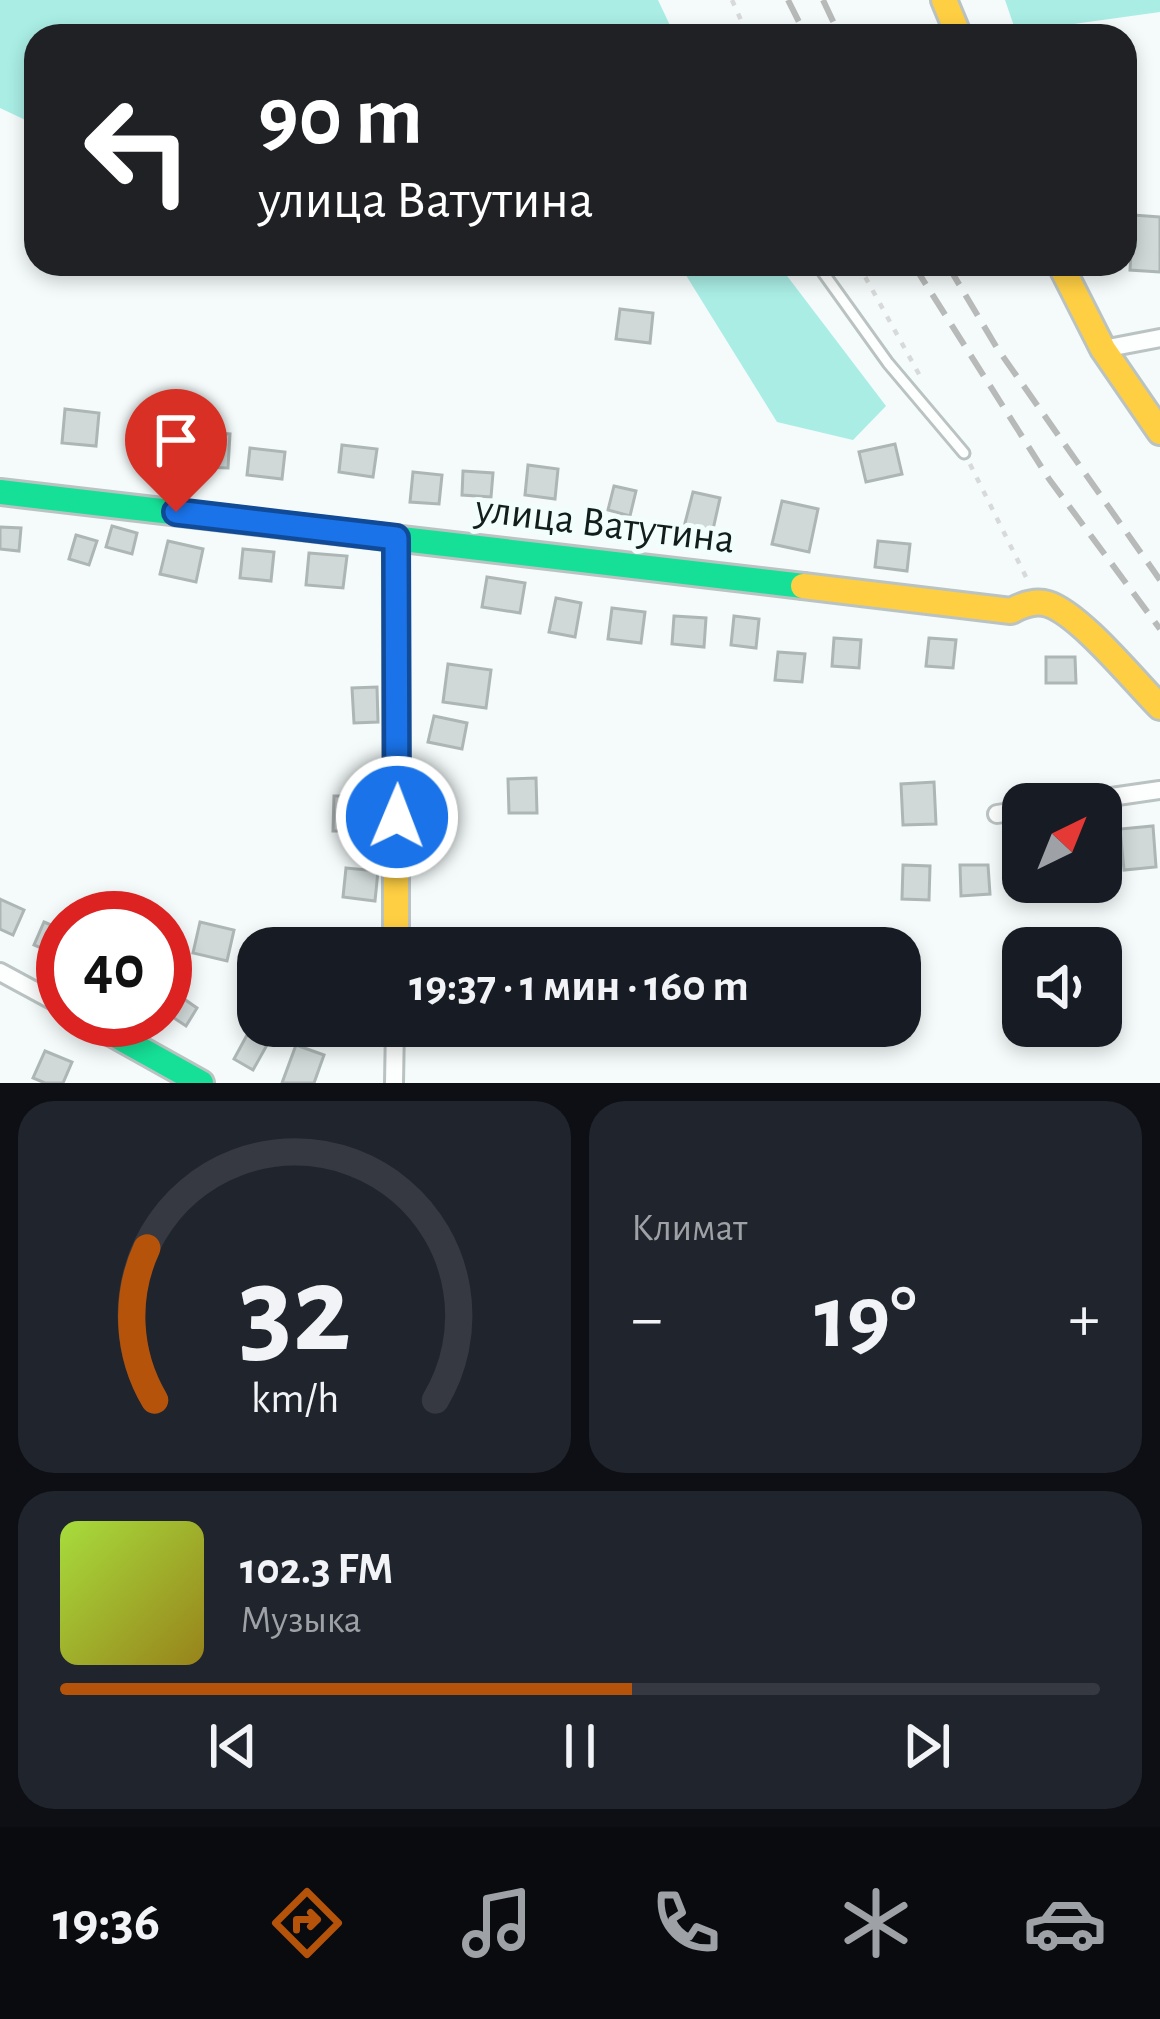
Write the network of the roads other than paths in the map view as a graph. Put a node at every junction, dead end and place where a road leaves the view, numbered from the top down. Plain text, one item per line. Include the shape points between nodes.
1 (826, 276) edge
2 (1066, 276) edge
3 (1160, 338) edge
4 (1103, 349) junction
5 (1160, 432) edge
6 (964, 453) dead end
7 (0, 492) edge
8 (396, 538) junction
9 (1160, 707) edge
10 (1160, 790) edge
11 (1122, 795) edge
12 (1002, 813) edge
13 (997, 814) dead end
14 (396, 927) edge
15 (0, 971) edge
16 (36, 991) edge
17 (136, 1047) edge
18 (395, 1047) edge
19 (201, 1083) edge
20 (394, 1083) edge

1 - 6 lane
2 - 4 street
3 - 4 street
4 - 5 street
7 - 8 street, улица Ватутина
8 - 9 street, улица Ватутина via 1011,610 1047,604
8 - 14 street
10 - 11 street
12 - 13 street
15 - 16 street
17 - 19 street
18 - 20 street

